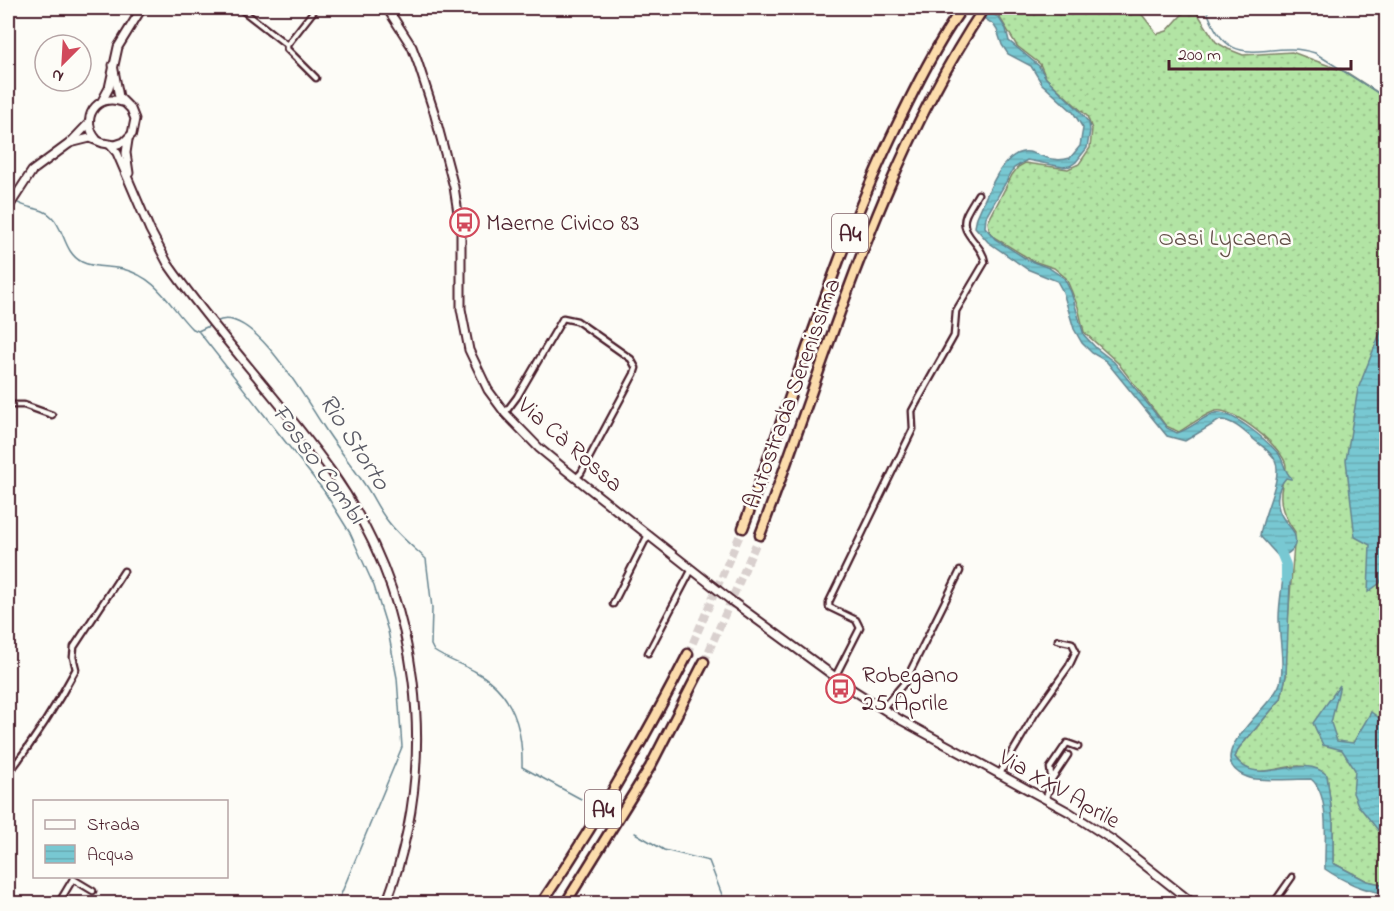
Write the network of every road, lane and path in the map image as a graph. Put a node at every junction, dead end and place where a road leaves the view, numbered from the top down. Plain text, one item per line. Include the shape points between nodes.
1 (142, 8) edge
2 (316, 8) edge
3 (387, 8) edge
4 (984, 8) edge
5 (242, 10) dead end
6 (960, 11) edge
7 (287, 45) junction
8 (113, 65) junction
9 (315, 78) dead end
10 (102, 101) junction
11 (123, 102) junction
12 (88, 123) junction
13 (128, 138) junction
14 (97, 140) junction
15 (70, 143) junction
16 (110, 145) junction
17 (129, 179) junction
18 (978, 194) dead end
19 (9, 206) edge
20 (8, 405) edge
21 (505, 413) junction
22 (52, 415) dead end
23 (576, 478) junction
24 (743, 528) tunnel mouth
25 (760, 535) tunnel mouth
26 (648, 536) junction
27 (692, 569) junction
28 (124, 571) dead end
29 (960, 571) dead end
30 (613, 604) dead end
31 (1058, 640) dead end
32 (648, 652) dead end
33 (688, 654) tunnel mouth
34 (704, 662) tunnel mouth
35 (835, 677) junction
36 (882, 709) junction
37 (899, 719) joint
38 (1078, 747) dead end
39 (1068, 754) dead end
40 (8, 774) edge
41 (999, 775) junction
42 (1052, 779) junction
43 (1045, 799) junction
44 (1292, 877) dead end
45 (93, 891) dead end
46 (58, 903) edge
47 (386, 903) edge
48 (541, 903) edge
49 (565, 903) edge
50 (1194, 903) edge
51 (1273, 903) edge

1 - 8 main road via 118,46
2 - 7 street
3 - 21 main road, Via Cà Rossa via 418,63 454,187 461,232 461,309 469,350 488,390
4 - 25 highway, Autostrada Serenissima / A4 via 923,114 881,205
5 - 7 street
6 - 24 highway, Autostrada Serenissima / A4 via 930,60 863,198
7 - 9 street
8 - 10 main road
8 - 11 main road via 116,89
10 - 11 main road
10 - 12 main road via 92,111
11 - 13 main road via 135,119
12 - 14 main road
12 - 15 main road
13 - 16 main road
13 - 17 main road
14 - 15 main road
14 - 16 main road
15 - 19 main road via 33,171
16 - 17 main road
17 - 47 main road via 160,251 177,278 347,495 378,552 399,610 416,702 416,771 406,840
18 - 35 street via 965,217 965,225 966,233 981,248 985,262 956,311 954,336 915,406 913,429 829,602 829,607 856,620 860,628
20 - 22 street via 24,405
21 - 23 main road, Via Cà Rossa
21 - 23 street via 563,318 577,321 631,359 636,368 634,374
23 - 26 main road, Via Cà Rossa
26 - 27 main road, Via Cà Rossa
26 - 30 street
27 - 32 street
27 - 35 main road, Via Cà Rossa
28 - 40 street via 74,647 76,669 60,698
29 - 36 street via 906,682
31 - 41 street via 1072,644 1076,651
33 - 48 highway, A4 via 606,805
34 - 49 highway, A4 via 650,767
35 - 36 main road, Via Cà Rossa
36 - 37 main road, Via Cà Rossa
37 - 41 main road, Via XXV Aprile
38 - 42 street via 1067,743 1050,768
39 - 42 street
41 - 43 main road, Via XXV Aprile
42 - 43 street
43 - 50 main road, Via XXV Aprile via 1114,841
44 - 51 street
45 - 46 street via 73,879

